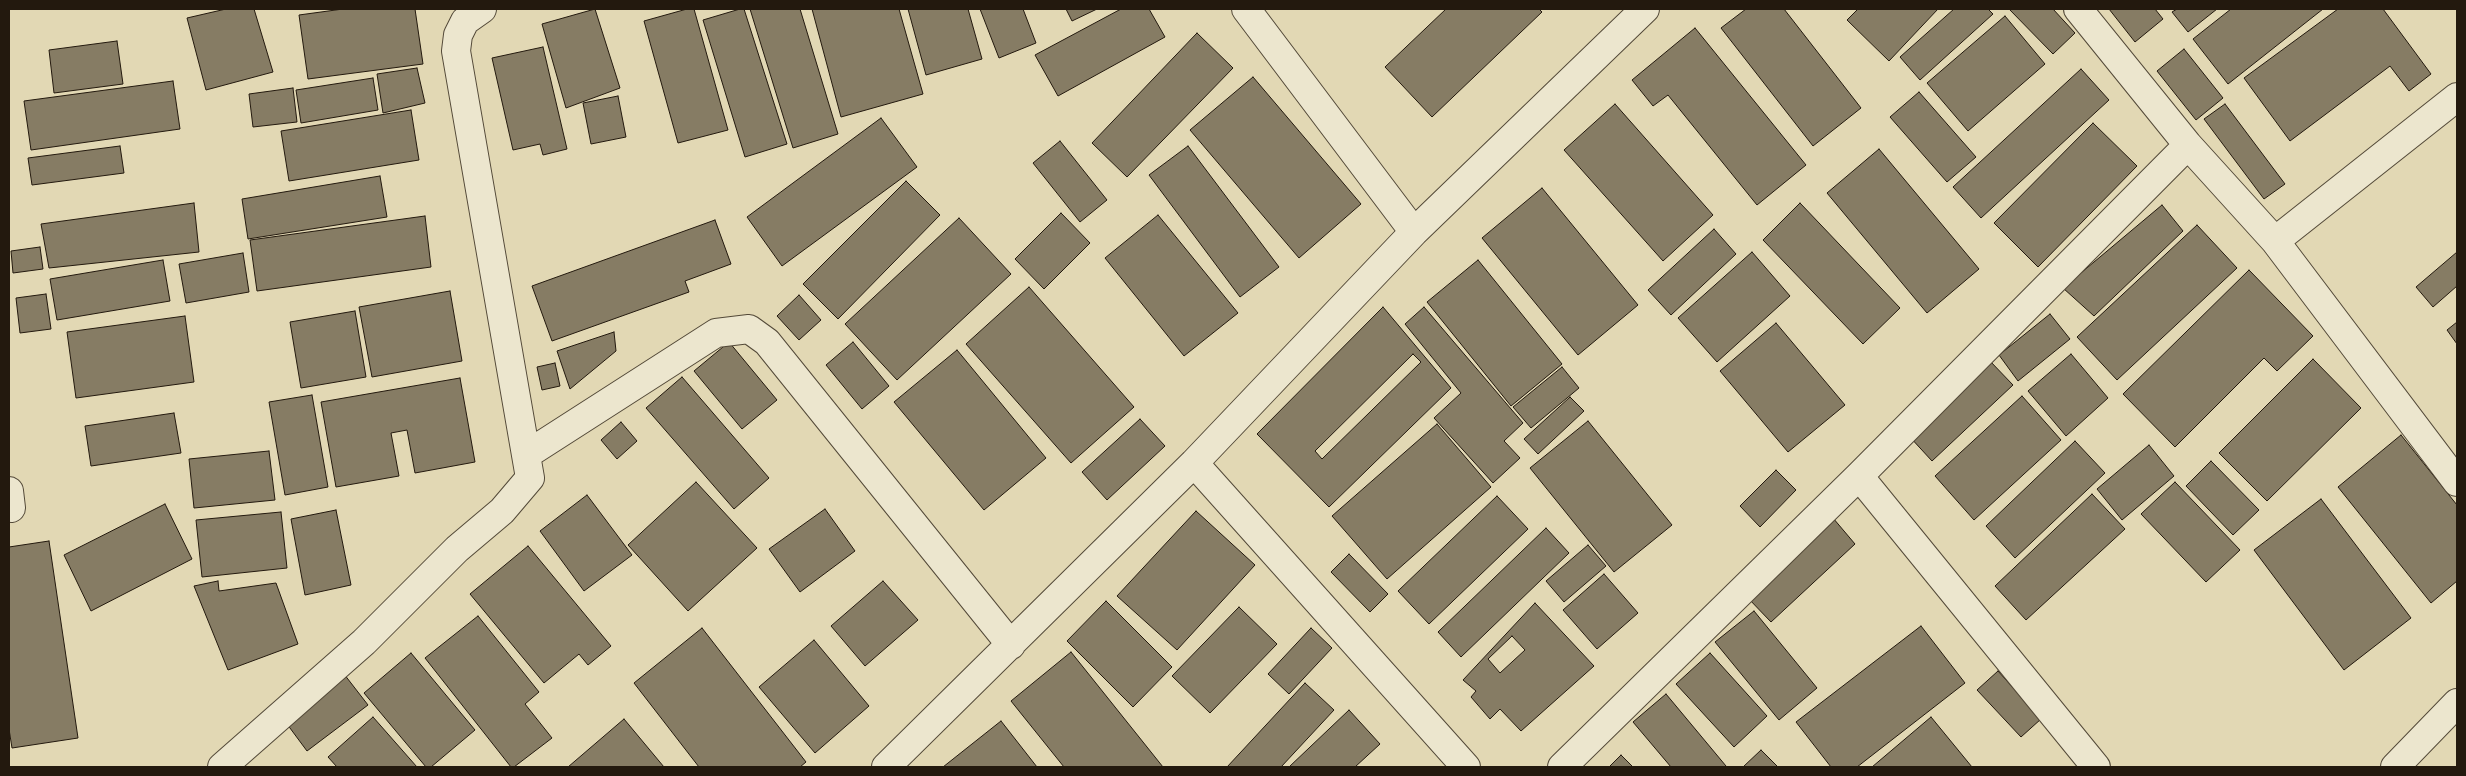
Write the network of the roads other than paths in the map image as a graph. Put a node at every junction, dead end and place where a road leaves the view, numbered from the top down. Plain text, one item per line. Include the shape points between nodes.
1 (482, 9) edge
2 (1246, 9) edge
3 (1645, 9) edge
4 (2078, 9) edge
5 (2457, 97) edge
6 (2188, 145) junction
7 (1414, 232) junction
8 (2275, 240) junction
9 (526, 455) junction
10 (1194, 463) junction
11 (1859, 476) junction
12 (2457, 482) edge
13 (1010, 645) junction
14 (2457, 703) edge
15 (222, 767) edge
16 (886, 767) edge
17 (1466, 767) edge
18 (1562, 767) edge
19 (2096, 767) edge
20 (2396, 767) edge

1 - 9 street via 465,21 458,35 456,51
2 - 7 street
3 - 7 street
4 - 6 street
5 - 8 street
6 - 8 street
6 - 11 street
7 - 10 street
8 - 12 street
9 - 13 street via 716,333 749,329 768,342
9 - 15 street via 530,478 502,511 457,549 357,648
10 - 13 street
10 - 17 street
11 - 18 street
11 - 19 street
13 - 16 street
14 - 20 street

